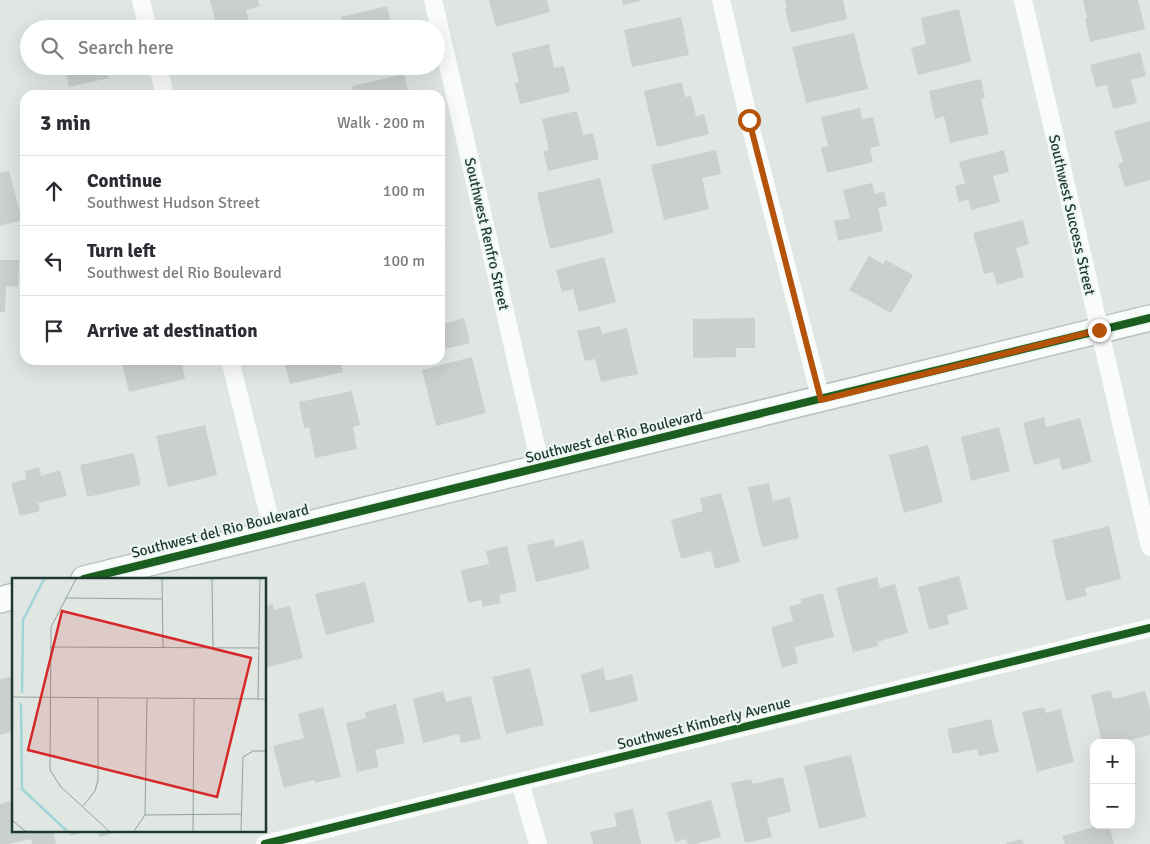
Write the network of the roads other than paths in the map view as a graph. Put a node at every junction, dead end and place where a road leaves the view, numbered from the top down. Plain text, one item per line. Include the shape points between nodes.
1 (141, 0) edge
2 (433, 0) edge
3 (721, 0) edge
4 (1022, 0) edge
5 (146, 20) edge
6 (438, 20) edge
7 (445, 52) edge
8 (160, 75) edge
9 (164, 90) edge
10 (1150, 318) edge
11 (1099, 330) junction
12 (231, 365) edge
13 (821, 400) junction
14 (541, 468) junction
15 (272, 532) junction
16 (1150, 547) edge
17 (88, 578) edge
18 (1150, 628) edge
19 (520, 782) junction
20 (264, 844) edge
21 (538, 844) edge

1 - 5 street
2 - 6 street, Southwest Renfro Street
3 - 13 street
4 - 11 street, Southwest Success Street
7 - 14 street, Southwest Renfro Street
8 - 9 street
10 - 11 street, Southwest del Rio Boulevard
11 - 13 street, Southwest del Rio Boulevard
11 - 16 street, Southwest Success Street
12 - 15 street
13 - 14 street, Southwest del Rio Boulevard
14 - 15 street, Southwest del Rio Boulevard
15 - 17 street, Southwest del Rio Boulevard
18 - 19 street, Southwest Kimberly Avenue
19 - 20 street, Southwest Kimberly Avenue
19 - 21 street

